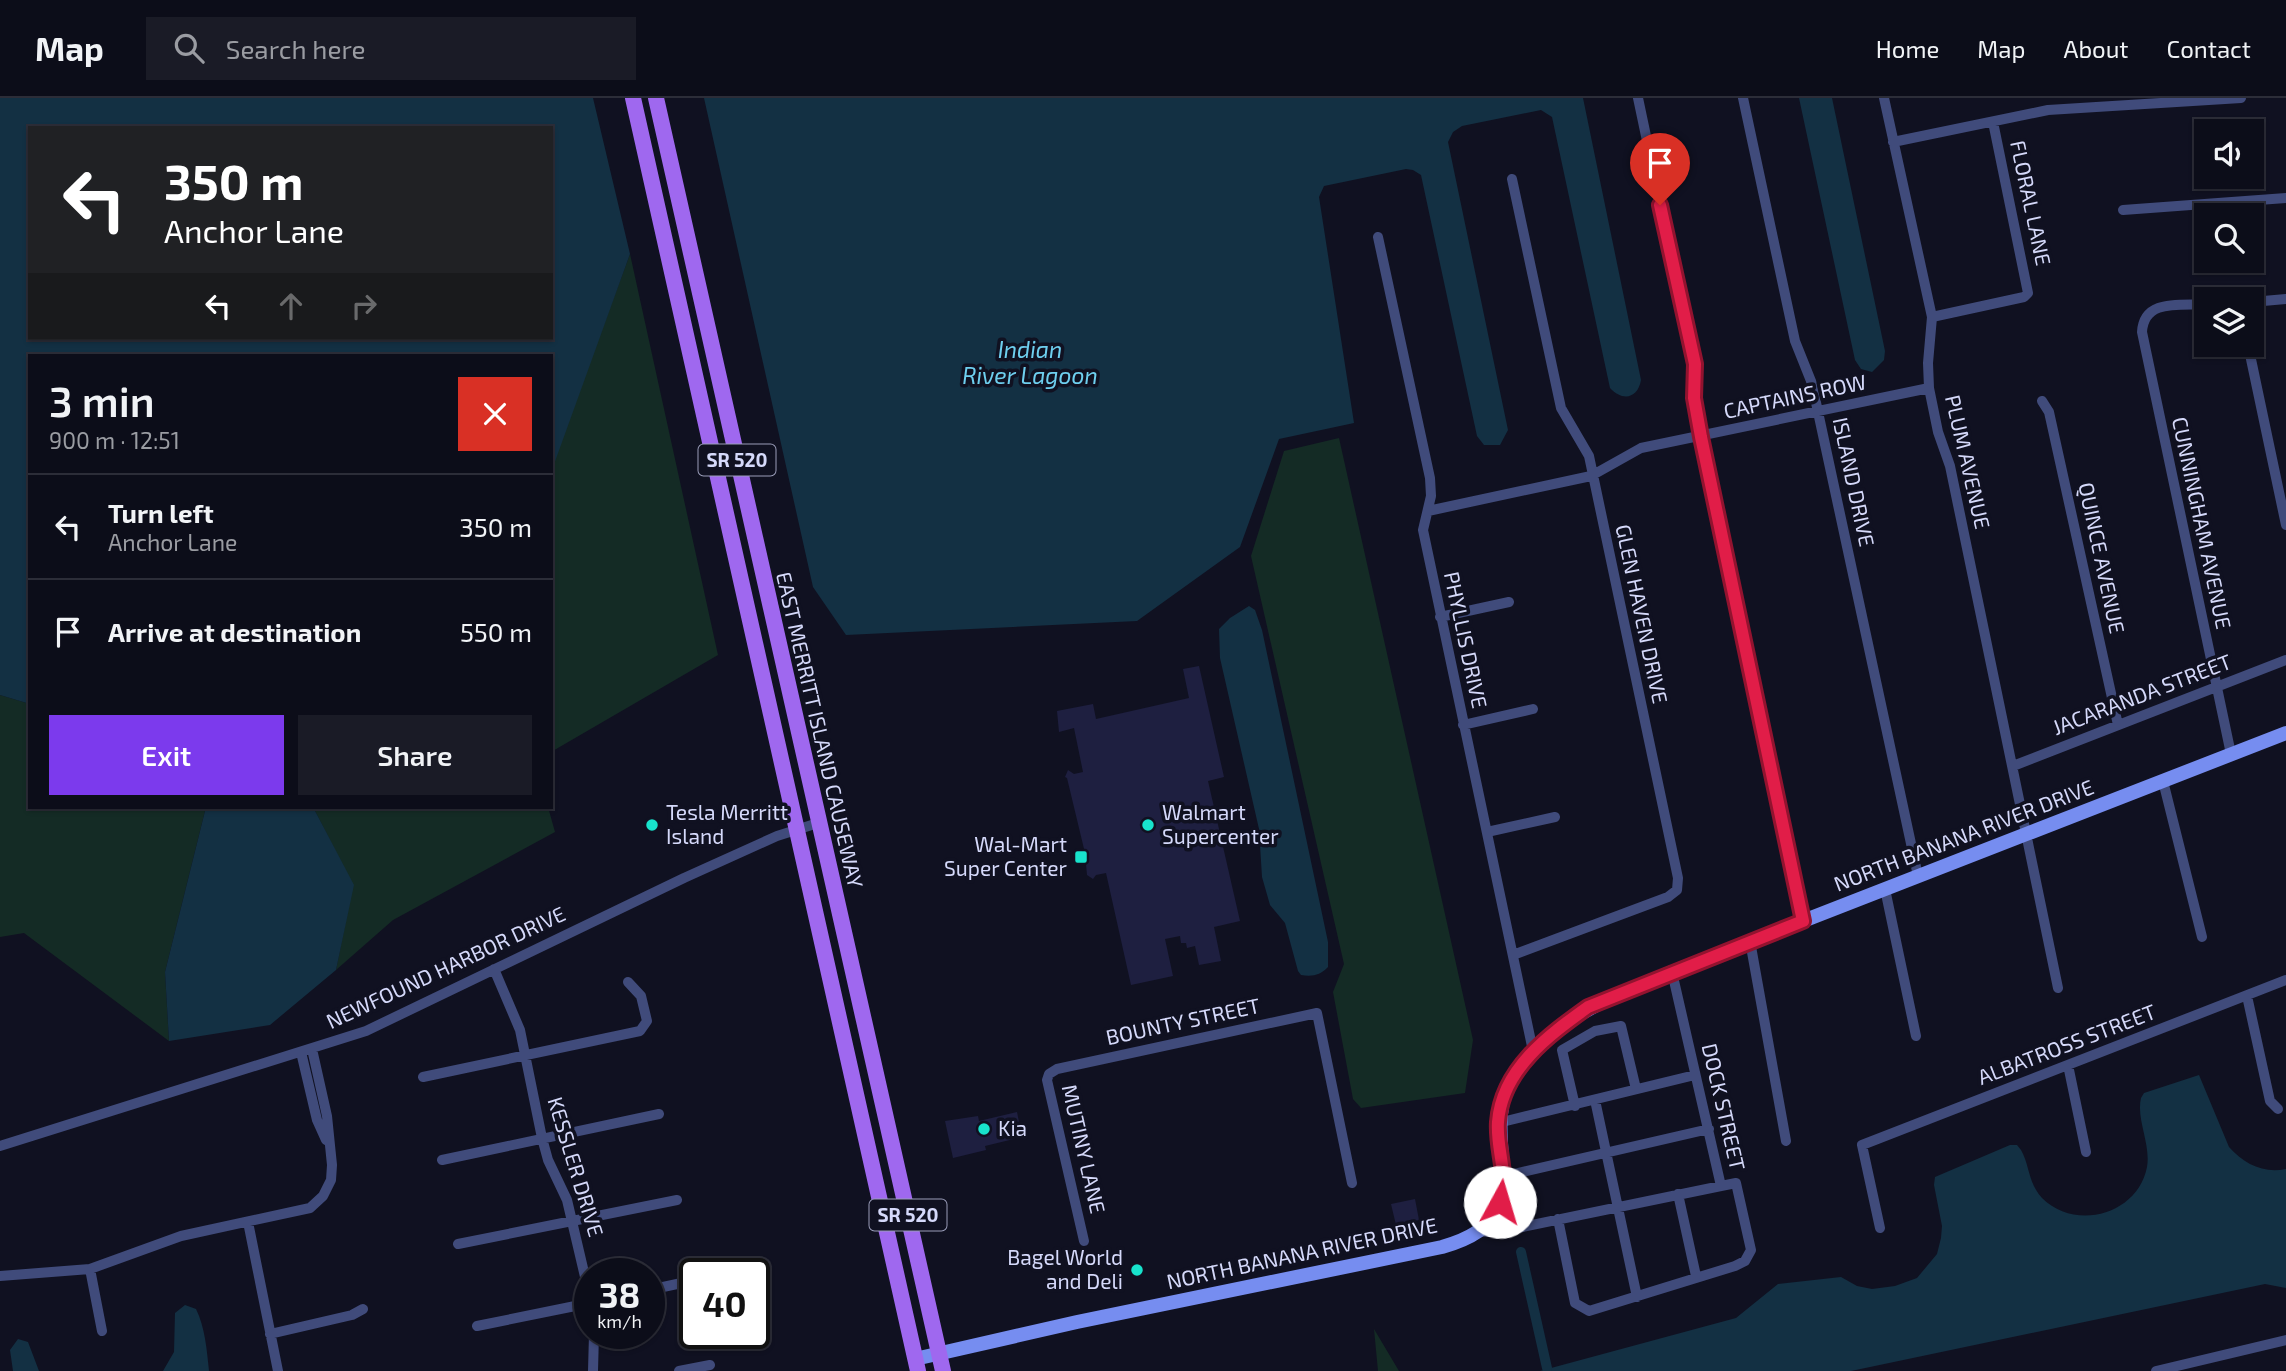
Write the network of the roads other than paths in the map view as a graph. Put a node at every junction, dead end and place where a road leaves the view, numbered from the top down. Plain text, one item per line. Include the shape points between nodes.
1 (633, 98) edge
2 (656, 98) edge
3 (1638, 98) edge
4 (1744, 98) edge
5 (1884, 98) edge
6 (2241, 98) edge
7 (1993, 122) junction
8 (1893, 142) junction
9 (1513, 179) dead end
10 (2286, 198) edge
11 (2123, 210) dead end
12 (1378, 237) dead end
13 (2286, 299) edge
14 (2264, 301) edge
15 (2194, 305) edge
16 (1931, 317) junction
17 (2251, 357) edge
18 (1929, 388) junction
19 (2042, 401) dead end
20 (1818, 412) junction
21 (1701, 437) junction
22 (1591, 476) junction
23 (1428, 511) junction
24 (2286, 524) edge
25 (1509, 602) dead end
26 (1440, 617) junction
27 (2286, 660) edge
28 (2216, 688) junction
29 (1533, 709) dead end
30 (1463, 724) junction
31 (2118, 725) junction
32 (2286, 733) edge
33 (2231, 754) junction
34 (2013, 766) junction
35 (2163, 781) junction
36 (1555, 817) dead end
37 (818, 823) junction
38 (796, 829) junction
39 (1487, 832) junction
40 (2025, 835) junction
41 (1918, 876) junction
42 (1885, 889) junction
43 (1803, 921) junction
44 (2202, 937) dead end
45 (1750, 942) junction
46 (1513, 955) junction
47 (495, 969) junction
48 (1672, 972) junction
49 (2286, 980) edge
50 (628, 982) dead end
51 (2058, 988) dead end
52 (2247, 996) junction
53 (1916, 1036) dead end
54 (307, 1051) junction
55 (1533, 1051) junction
56 (525, 1056) junction
57 (2068, 1065) junction
58 (1057, 1069) joint
59 (1695, 1074) junction
60 (423, 1077) dead end
61 (1636, 1089) junction
62 (1595, 1100) junction
63 (1575, 1106) junction
64 (2278, 1110) dead end
65 (659, 1114) dead end
66 (1498, 1123) junction
67 (1709, 1129) junction
68 (542, 1139) junction
69 (1786, 1141) dead end
70 (0, 1146) edge
71 (2086, 1152) dead end
72 (1606, 1153) junction
73 (442, 1160) dead end
74 (1505, 1176) junction
75 (1352, 1183) dead end
76 (1721, 1186) junction
77 (1678, 1194) junction
78 (677, 1200) dead end
79 (1618, 1206) junction
80 (573, 1219) junction
81 (1558, 1219) junction
82 (248, 1222) junction
83 (1880, 1228) dead end
84 (1481, 1232) junction
85 (1084, 1241) dead end
86 (458, 1244) dead end
87 (581, 1258) edge
88 (90, 1269) junction
89 (0, 1276) edge
90 (1696, 1276) junction
91 (1637, 1297) junction
92 (574, 1304) edge
93 (363, 1309) dead end
94 (477, 1326) dead end
95 (103, 1331) dead end
96 (270, 1334) junction
97 (2286, 1339) edge
98 (594, 1349) edge
99 (939, 1354) junction
100 (710, 1365) dead end
101 (917, 1365) edge
102 (278, 1371) edge
103 (593, 1371) edge
104 (678, 1371) edge
105 (943, 1371) edge
106 (2156, 1371) edge

1 - 38 main road, EAST MERRITT ISLAND CAUSEWAY / SR 520
2 - 37 main road, EAST MERRITT ISLAND CAUSEWAY / SR 520
3 - 21 street via 1695,364 1694,398
4 - 20 street, ISLAND DRIVE via 1795,341
5 - 8 street, PLUM AVENUE
6 - 7 street via 2048,110
7 - 8 street
7 - 16 street, FLORAL LANE via 2028,293
8 - 16 street, PLUM AVENUE
9 - 22 street, GLEN HAVEN DRIVE via 1561,408 1589,456
10 - 11 street
12 - 23 street, PHYLLIS DRIVE via 1430,478
13 - 14 street
15 - 28 street, CUNNINGHAM AVENUE via 2150,311 2142,332
16 - 18 street, PLUM AVENUE
17 - 24 street
18 - 20 street, CAPTAINS ROW
18 - 34 street, PLUM AVENUE via 1950,466
19 - 31 street, QUINCE AVENUE via 2049,412
20 - 21 street, CAPTAINS ROW
20 - 41 street, ISLAND DRIVE
21 - 22 street, CAPTAINS ROW via 1641,448
21 - 43 street
22 - 23 street, CAPTAINS ROW
22 - 46 street, GLEN HAVEN DRIVE via 1678,885 1668,897
23 - 26 street, PHYLLIS DRIVE via 1423,530
25 - 26 street
26 - 30 street, PHYLLIS DRIVE
27 - 28 street, JACARANDA STREET
28 - 31 street, JACARANDA STREET
28 - 33 street, CUNNINGHAM AVENUE
29 - 30 street
30 - 39 street, PHYLLIS DRIVE
31 - 34 street, JACARANDA STREET
32 - 33 street, NORTH BANANA RIVER DRIVE
33 - 35 street, NORTH BANANA RIVER DRIVE
34 - 40 street, PLUM AVENUE
35 - 40 street, NORTH BANANA RIVER DRIVE
35 - 44 street
36 - 39 street
37 - 38 street, NEWFOUND HARBOR DRIVE
37 - 99 main road, EAST MERRITT ISLAND CAUSEWAY / SR 520
38 - 47 street, NEWFOUND HARBOR DRIVE
38 - 101 main road, EAST MERRITT ISLAND CAUSEWAY / SR 520
39 - 46 street, PHYLLIS DRIVE
40 - 41 street, NORTH BANANA RIVER DRIVE
40 - 51 street, PLUM AVENUE
41 - 42 street, NORTH BANANA RIVER DRIVE
42 - 43 street, NORTH BANANA RIVER DRIVE
42 - 53 street
43 - 45 street, NORTH BANANA RIVER DRIVE
45 - 48 street, NORTH BANANA RIVER DRIVE
45 - 69 street
46 - 55 street, PHYLLIS DRIVE
47 - 54 street, NEWFOUND HARBOR DRIVE via 366,1031
47 - 56 street, KESSLER DRIVE via 515,1016
48 - 55 street, NORTH BANANA RIVER DRIVE via 1588,1007
48 - 59 street, DOCK STREET
49 - 52 street, ALBATROSS STREET
50 - 56 street via 641,996 647,1021 640,1031
52 - 57 street, ALBATROSS STREET
52 - 64 street via 2270,1101
54 - 70 street, NEWFOUND HARBOR DRIVE
54 - 82 street via 327,1116 331,1180 310,1208
55 - 66 street, NORTH BANANA RIVER DRIVE via 1513,1076
56 - 60 street
56 - 68 street, KESSLER DRIVE
57 - 71 street
57 - 83 street, ALBATROSS STREET via 1862,1145
58 - 75 street, BOUNTY STREET via 1317,1013
58 - 85 street, MUTINY LANE via 1047,1080
59 - 61 street
59 - 67 street, DOCK STREET
61 - 62 street
61 - 63 street via 1621,1026 1595,1031 1562,1050
62 - 63 street
62 - 72 street
63 - 66 street
65 - 68 street
66 - 74 street, NORTH BANANA RIVER DRIVE
67 - 72 street
67 - 76 street, DOCK STREET
68 - 73 street
68 - 80 street, KESSLER DRIVE
72 - 74 street
72 - 79 street
74 - 84 street, NORTH BANANA RIVER DRIVE via 1500,1202
76 - 77 street
76 - 90 street, DOCK STREET via 1737,1183 1751,1250 1745,1261 1735,1266
77 - 79 street
77 - 90 street
78 - 80 street
79 - 81 street
79 - 91 street
80 - 86 street
80 - 87 street, KESSLER DRIVE
81 - 84 street
81 - 91 street via 1575,1303 1589,1311
82 - 88 street via 181,1237
82 - 96 street
84 - 99 street, NORTH BANANA RIVER DRIVE via 1430,1250
88 - 89 street
88 - 95 street
90 - 91 street
92 - 94 street
93 - 96 street
96 - 102 street
97 - 106 street
98 - 103 street
99 - 101 street, NORTH BANANA RIVER DRIVE
99 - 105 main road, EAST MERRITT ISLAND CAUSEWAY / SR 520
100 - 104 street

